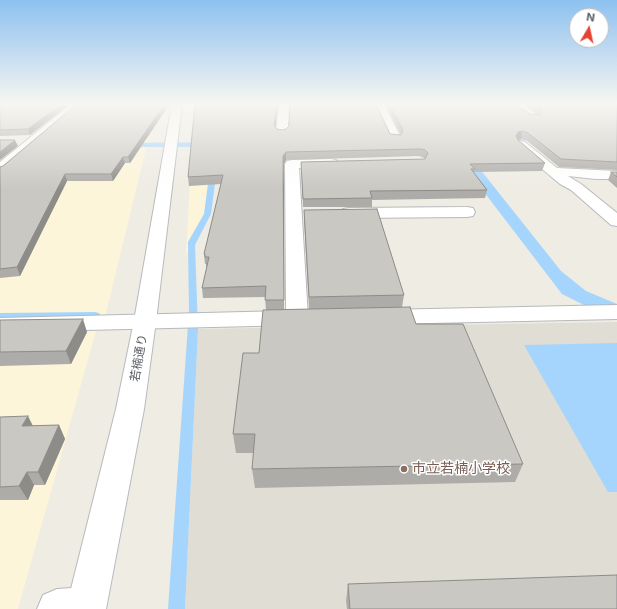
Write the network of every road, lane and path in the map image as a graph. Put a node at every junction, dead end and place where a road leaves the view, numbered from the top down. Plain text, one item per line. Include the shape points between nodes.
1 (43, 132) edge
2 (173, 132) edge
3 (392, 132) edge
4 (395, 138) edge
5 (14, 140) edge
6 (34, 140) junction
7 (521, 144) edge
8 (348, 163) edge
9 (0, 169) edge
10 (554, 172) junction
11 (617, 175) edge
12 (467, 212) dead end
13 (333, 214) edge
14 (617, 221) edge
15 (609, 312) edge
16 (359, 317) edge
17 (297, 318) junction
18 (320, 318) edge
19 (145, 322) junction
20 (0, 325) edge
21 (76, 608) edge

1 - 6 street
2 - 19 street, 若楠通り
3 - 4 street
5 - 6 street
6 - 9 street
7 - 10 street
8 - 17 street via 292,164 302,214
10 - 11 street
10 - 14 street
12 - 13 street
15 - 16 street
17 - 18 street
17 - 19 street
19 - 20 street
19 - 21 street, 若楠通り via 130,409

